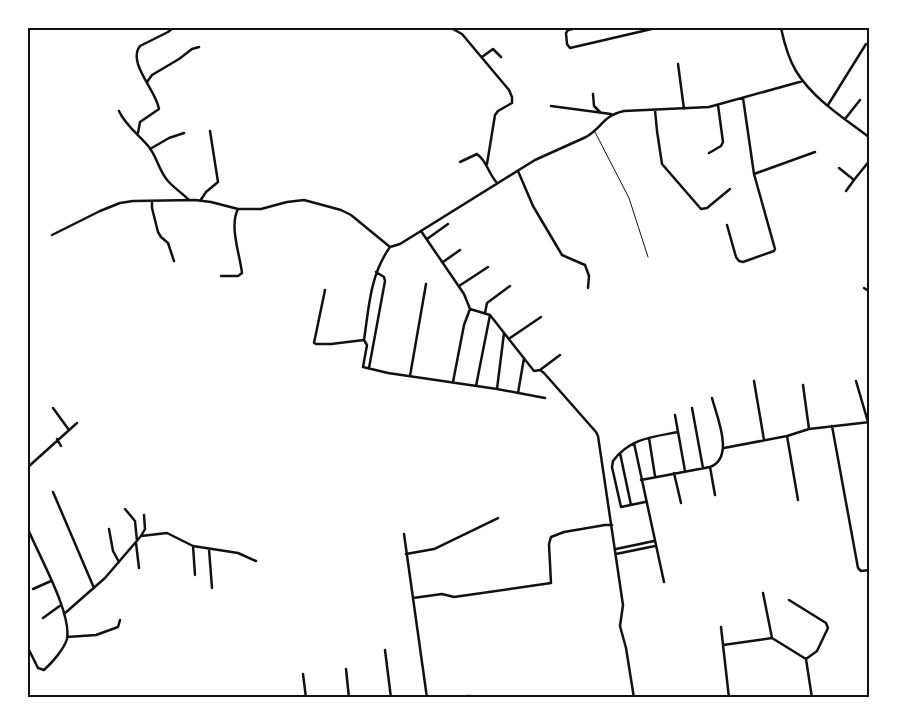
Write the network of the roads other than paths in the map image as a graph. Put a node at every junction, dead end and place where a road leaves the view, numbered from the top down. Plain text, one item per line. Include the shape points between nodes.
1 (172, 28) edge
2 (451, 28) edge
3 (576, 28) edge
4 (656, 28) edge
5 (781, 28) edge
6 (866, 44) dead end
7 (199, 47) dead end
8 (482, 57) junction
9 (500, 57) dead end
10 (678, 64) dead end
11 (147, 82) junction
12 (803, 82) junction
13 (593, 94) dead end
14 (743, 98) junction
15 (860, 100) dead end
16 (828, 105) junction
17 (551, 106) dead end
18 (718, 106) junction
19 (684, 109) junction
20 (655, 110) junction
21 (119, 111) dead end
22 (601, 113) junction
23 (613, 114) junction
24 (845, 119) junction
25 (210, 131) dead end
26 (595, 131) junction
27 (138, 133) junction
28 (184, 133) dead end
29 (870, 138) edge
30 (150, 149) junction
31 (815, 152) dead end
32 (709, 153) dead end
33 (870, 160) edge
34 (460, 162) dead end
35 (487, 164) junction
36 (839, 168) dead end
37 (518, 171) junction
38 (754, 174) junction
39 (854, 180) junction
40 (497, 184) junction
41 (730, 189) dead end
42 (846, 191) dead end
43 (189, 200) junction
44 (200, 201) junction
45 (152, 202) junction
46 (238, 209) junction
47 (448, 224) dead end
48 (727, 226) dead end
49 (421, 231) junction
50 (52, 235) dead end
51 (426, 239) junction
52 (390, 247) junction
53 (460, 250) dead end
54 (648, 257) dead end
55 (174, 261) dead end
56 (442, 262) junction
57 (488, 267) dead end
58 (376, 272) junction
59 (220, 276) dead end
60 (426, 284) dead end
61 (459, 286) junction
62 (510, 286) dead end
63 (588, 288) dead end
64 (864, 288) dead end
65 (325, 290) dead end
66 (870, 292) edge
67 (470, 309) junction
68 (485, 313) junction
69 (490, 315) junction
70 (541, 317) dead end
71 (504, 333) junction
72 (509, 339) junction
73 (364, 340) junction
74 (560, 355) dead end
75 (524, 358) junction
76 (368, 368) junction
77 (540, 370) junction
78 (410, 376) junction
79 (754, 381) dead end
80 (856, 381) dead end
81 (453, 382) junction
82 (803, 385) dead end
83 (476, 386) junction
84 (497, 389) junction
85 (518, 393) junction
86 (545, 398) dead end
87 (712, 398) dead end
88 (53, 408) dead end
89 (692, 408) dead end
90 (675, 414) dead end
91 (869, 422) edge
92 (77, 423) dead end
93 (832, 426) junction
94 (810, 429) junction
95 (68, 430) junction
96 (678, 432) junction
97 (787, 436) junction
98 (649, 438) junction
99 (57, 439) junction
100 (764, 440) junction
101 (634, 443) junction
102 (61, 446) dead end
103 (724, 448) junction
104 (620, 453) junction
105 (28, 467) edge
106 (710, 467) junction
107 (702, 468) junction
108 (685, 471) junction
109 (674, 473) junction
110 (655, 477) junction
111 (640, 480) junction
112 (53, 492) dead end
113 (715, 496) dead end
114 (798, 500) dead end
115 (645, 502) junction
116 (680, 503) dead end
117 (631, 505) junction
118 (125, 510) dead end
119 (144, 515) dead end
120 (498, 518) dead end
121 (612, 525) junction
122 (28, 529) edge
123 (109, 529) dead end
124 (404, 534) dead end
125 (141, 536) junction
126 (654, 541) junction
127 (136, 542) junction
128 (193, 546) junction
129 (655, 546) junction
130 (615, 549) junction
131 (209, 550) junction
132 (406, 554) junction
133 (616, 554) junction
134 (256, 561) dead end
135 (119, 562) junction
136 (138, 568) dead end
137 (870, 570) edge
138 (195, 575) dead end
139 (51, 581) junction
140 (664, 582) dead end
141 (94, 588) junction
142 (212, 588) dead end
143 (33, 589) dead end
144 (763, 593) dead end
145 (413, 598) junction
146 (790, 600) dead end
147 (61, 604) junction
148 (64, 614) junction
149 (43, 618) dead end
150 (120, 620) dead end
151 (721, 626) dead end
152 (67, 637) junction
153 (772, 638) junction
154 (723, 645) junction
155 (28, 648) edge
156 (385, 650) dead end
157 (806, 659) junction
158 (346, 669) dead end
159 (303, 674) dead end
160 (306, 698) edge
161 (349, 698) edge
162 (391, 698) edge
163 (427, 698) edge
164 (452, 698) edge
165 (501, 698) edge
166 (634, 698) edge
167 (728, 698) edge
168 (812, 698) edge

1 - 11 street via 138,49 137,60
2 - 8 street via 462,34
3 - 4 street via 566,34 570,48
5 - 12 street via 789,58
6 - 16 street
7 - 11 street via 152,75
8 - 9 street via 493,49
8 - 35 street via 512,97 512,103 495,115
10 - 19 street
11 - 27 street via 159,109 140,122
12 - 14 street
12 - 16 street
13 - 22 street via 594,106
14 - 18 street
14 - 38 street
15 - 24 street
16 - 24 street
17 - 22 street
18 - 19 street
18 - 32 street via 723,142
19 - 20 street
20 - 23 street
20 - 41 street via 662,164 700,209 707,208
21 - 27 street via 125,122
22 - 23 street
23 - 26 street
24 - 29 street
25 - 44 street via 218,182
26 - 37 street
26 - 54 lane via 629,198
27 - 30 street
28 - 30 street
30 - 43 street via 162,173
31 - 38 street
33 - 39 street
34 - 35 street via 476,154
35 - 40 street via 490,176
36 - 39 street
37 - 40 street
37 - 63 street via 533,206 562,255 585,265 589,276
38 - 48 street via 774,251 739,261
39 - 42 street
40 - 49 street
43 - 44 street
43 - 45 street
44 - 46 street
45 - 50 street via 120,203 82,218
45 - 55 street via 158,232 168,243
46 - 52 street via 304,200 323,204 352,215
46 - 59 street via 234,217 242,273 240,276
47 - 51 street
49 - 51 street
49 - 52 street
51 - 56 street
52 - 58 street
53 - 56 street
56 - 61 street
57 - 61 street
58 - 73 street
58 - 76 street via 385,281
60 - 78 street
61 - 67 street
62 - 68 street via 488,303
64 - 66 street
65 - 73 street via 314,343
67 - 68 street
67 - 81 street
68 - 69 street
69 - 71 street
69 - 83 street
70 - 72 street
71 - 72 street
71 - 84 street
72 - 75 street
73 - 76 street via 367,345 363,367
74 - 77 street
75 - 77 street via 534,371
75 - 85 street
76 - 78 street
77 - 121 street via 598,436
78 - 81 street
79 - 100 street
80 - 91 street
81 - 83 street
82 - 94 street
83 - 84 street
84 - 85 street
85 - 86 street
87 - 103 street
88 - 95 street
89 - 107 street
90 - 96 street
91 - 93 street
92 - 95 street
93 - 94 street
93 - 137 street via 858,568
94 - 97 street
95 - 99 street
96 - 98 street
96 - 108 street
97 - 100 street
97 - 114 street
98 - 101 street
98 - 110 street
99 - 102 street
99 - 105 street
100 - 103 street
101 - 104 street
101 - 111 street
103 - 106 street via 722,458
104 - 117 street
104 - 117 street via 612,467 620,506
106 - 107 street
106 - 113 street
107 - 108 street
108 - 109 street
109 - 110 street
109 - 116 street
110 - 111 street
111 - 115 street
112 - 141 street
115 - 117 street
115 - 126 street
118 - 127 street via 135,521
119 - 125 street via 145,529
120 - 132 street via 434,549
121 - 130 street
121 - 145 street via 551,537 551,583 454,597 442,594
122 - 139 street
123 - 135 street via 113,551
124 - 132 street
125 - 127 street
125 - 128 street via 167,533
126 - 129 street
126 - 130 street
127 - 135 street
127 - 136 street
128 - 131 street
128 - 138 street
129 - 133 street
129 - 140 street
130 - 133 street
131 - 134 street via 238,553
131 - 142 street
132 - 145 street
133 - 166 street via 623,605 620,626
135 - 141 street
139 - 143 street
139 - 147 street
141 - 148 street
144 - 153 street
145 - 163 street
146 - 157 street via 826,623 828,628 818,651
147 - 148 street
147 - 149 street
148 - 152 street
150 - 152 street via 118,627 101,633
151 - 154 street
152 - 155 street via 44,670 38,668
153 - 154 street
153 - 157 street
154 - 167 street
156 - 162 street
157 - 168 street
158 - 161 street
159 - 160 street
164 - 165 street

